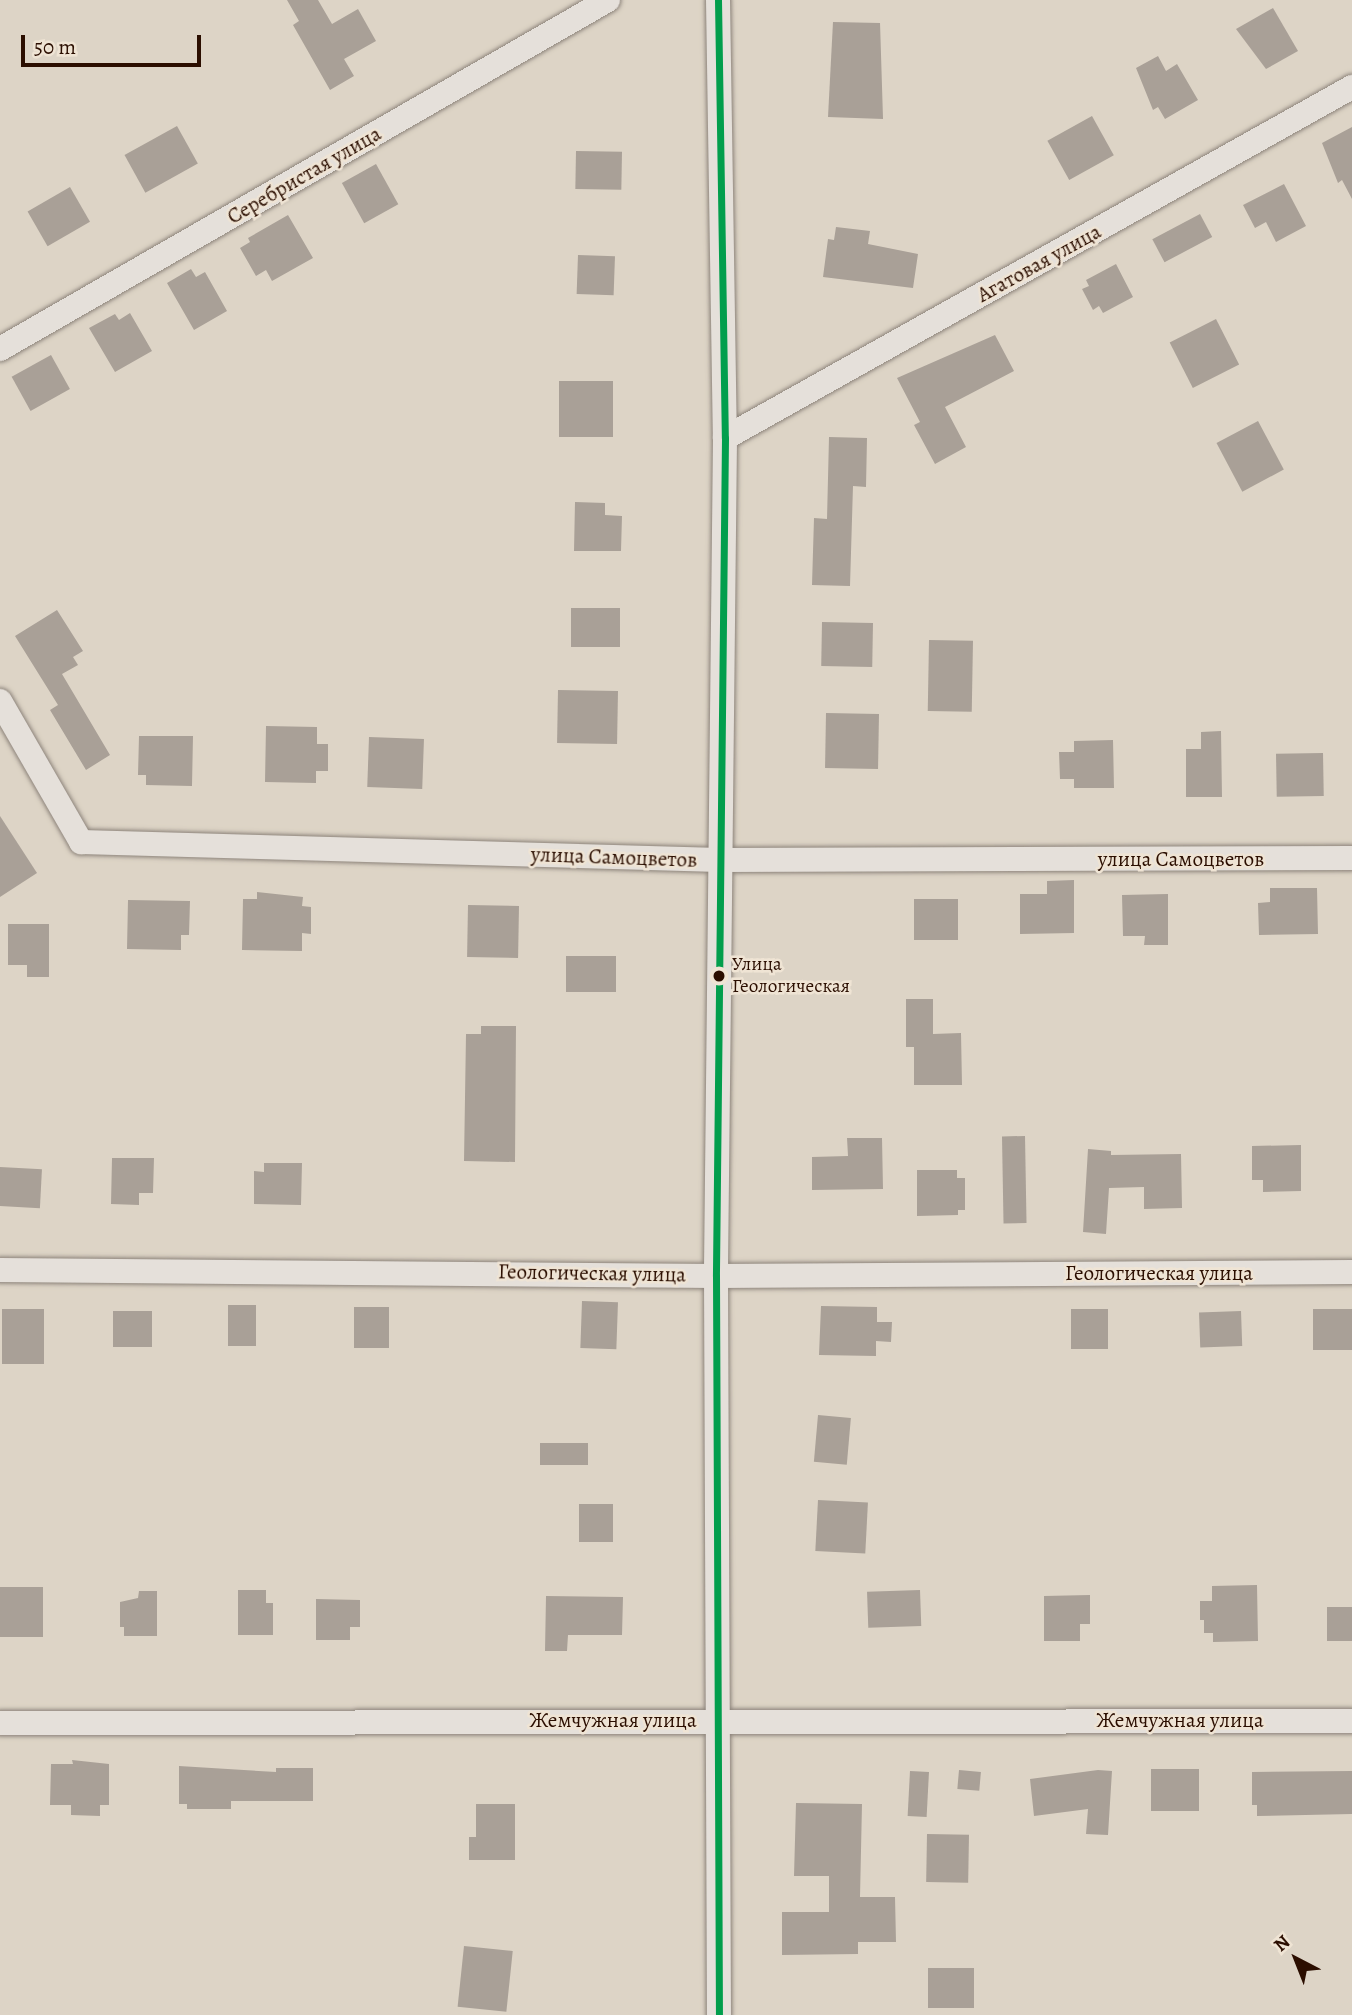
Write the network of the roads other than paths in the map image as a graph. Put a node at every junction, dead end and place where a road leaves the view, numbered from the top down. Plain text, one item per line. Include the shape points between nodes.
1 (608, 0) edge
2 (719, 0) edge
3 (1352, 87) edge
4 (0, 349) edge
5 (725, 438) junction
6 (0, 701) edge
7 (1352, 858) edge
8 (720, 860) junction
9 (0, 1270) edge
10 (1352, 1272) edge
11 (716, 1276) junction
12 (719, 1719) junction
13 (1352, 1721) edge
14 (0, 1723) edge
15 (719, 2015) edge

1 - 4 street, Серебристая улица
2 - 5 street
3 - 5 street, Агатовая улица
5 - 8 street
6 - 8 street, улица Самоцветов via 81,842
7 - 8 street, улица Самоцветов
8 - 11 street
9 - 11 street, Геологическая улица
10 - 11 street, Геологическая улица
11 - 12 street
12 - 13 street, Жемчужная улица
12 - 14 street, Жемчужная улица
12 - 15 street

